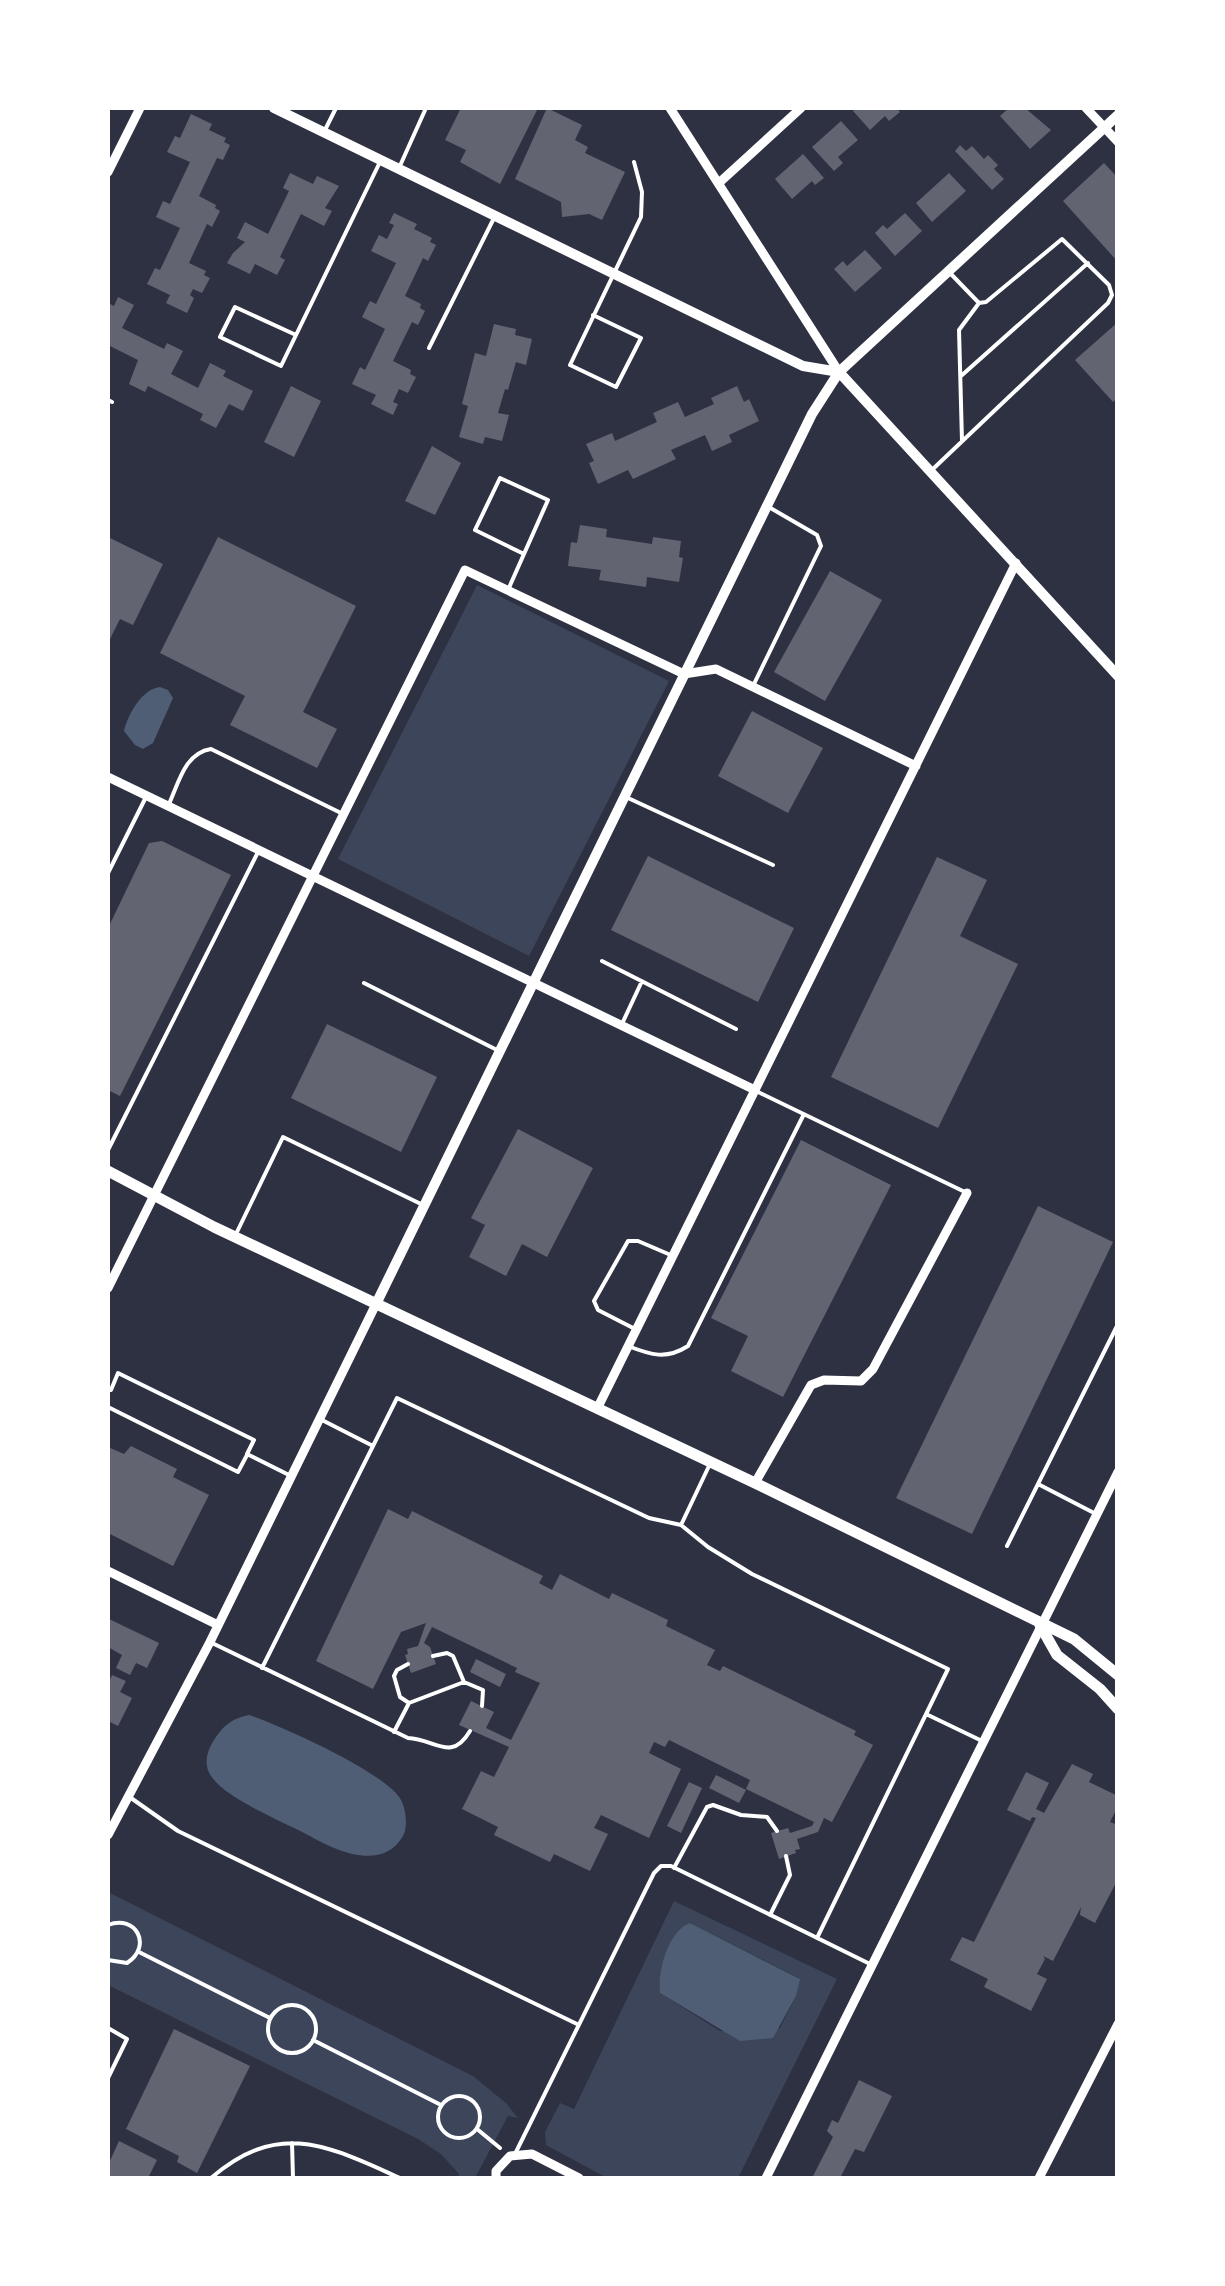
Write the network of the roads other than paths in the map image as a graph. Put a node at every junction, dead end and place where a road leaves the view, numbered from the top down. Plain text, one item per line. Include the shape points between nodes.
1 (140, 108) edge
2 (274, 108) edge
3 (336, 108) edge
4 (426, 108) edge
5 (670, 108) edge
6 (801, 108) edge
7 (1086, 108) edge
8 (1118, 115) edge
9 (1104, 127) junction
10 (324, 132) junction
11 (1118, 142) edge
12 (382, 160) junction
13 (634, 162) dead end
14 (398, 168) junction
15 (108, 172) edge
16 (720, 182) junction
17 (495, 215) junction
18 (1088, 264) junction
19 (612, 272) junction
20 (949, 272) junction
21 (979, 304) junction
22 (593, 315) junction
23 (296, 335) junction
24 (429, 348) dead end
25 (839, 372) junction
26 (961, 376) junction
27 (962, 440) junction
28 (930, 472) junction
29 (767, 506) junction
30 (524, 554) junction
31 (1016, 563) junction
32 (508, 590) junction
33 (684, 674) junction
34 (1118, 676) edge
35 (752, 687) junction
36 (916, 766) junction
37 (108, 777) edge
38 (146, 796) junction
39 (624, 796) junction
40 (168, 806) junction
41 (343, 814) junction
42 (259, 850) junction
43 (773, 864) dead end
44 (108, 873) edge
45 (312, 876) junction
46 (602, 961) dead end
47 (642, 981) junction
48 (364, 983) dead end
49 (532, 983) junction
50 (621, 1026) junction
51 (736, 1029) dead end
52 (499, 1051) junction
53 (755, 1090) junction
54 (804, 1114) junction
55 (108, 1150) edge
56 (108, 1171) edge
57 (967, 1193) joint
58 (154, 1194) junction
59 (424, 1206) junction
60 (235, 1236) junction
61 (673, 1256) junction
62 (108, 1288) edge
63 (376, 1304) junction
64 (1118, 1324) edge
65 (636, 1329) junction
66 (1115, 1337) edge
67 (628, 1346) junction
68 (109, 1389) edge
69 (108, 1397) edge
70 (108, 1407) edge
71 (597, 1408) junction
72 (320, 1419) junction
73 (373, 1446) junction
74 (247, 1454) junction
75 (711, 1462) junction
76 (1118, 1472) edge
77 (292, 1476) junction
78 (756, 1483) junction
79 (1038, 1484) junction
80 (1097, 1514) junction
81 (680, 1525) junction
82 (1008, 1546) dead end
83 (108, 1571) edge
84 (218, 1624) junction
85 (1040, 1625) junction
86 (210, 1642) junction
87 (433, 1656) dead end
88 (408, 1664) dead end
89 (262, 1668) junction
90 (1118, 1675) edge
91 (464, 1682) junction
92 (410, 1703) junction
93 (482, 1706) dead end
94 (1118, 1709) edge
95 (926, 1714) junction
96 (470, 1730) dead end
97 (394, 1732) junction
98 (983, 1742) junction
99 (128, 1796) junction
100 (777, 1832) dead end
101 (108, 1834) edge
102 (786, 1856) dead end
103 (674, 1868) junction
104 (770, 1915) junction
105 (816, 1938) junction
106 (870, 1964) junction
107 (1118, 2024) edge
108 (579, 2025) junction
109 (108, 2028) edge
110 (108, 2078) edge
111 (292, 2142) junction
112 (512, 2156) junction
113 (212, 2178) edge
114 (294, 2178) edge
115 (400, 2178) edge
116 (496, 2178) edge
117 (579, 2178) edge
118 (766, 2178) edge
119 (1039, 2178) edge

1 - 15 street
2 - 10 street
3 - 10 lane
4 - 14 lane
5 - 16 street
6 - 16 street
7 - 9 street
8 - 9 street
9 - 11 street
9 - 20 street
10 - 12 street
12 - 14 street
12 - 23 lane
13 - 19 lane via 641,217
14 - 17 street
16 - 25 street
17 - 19 street
17 - 24 lane
18 - 21 lane via 1058,240
18 - 26 lane
18 - 27 lane via 1109,285 1108,303
19 - 22 lane
19 - 25 street via 804,366
20 - 21 lane
20 - 25 street
21 - 26 lane via 959,330
22 - 22 lane via 641,338 616,387 570,365
23 - 23 lane via 281,366 220,337 234,308
25 - 28 street
25 - 29 street
26 - 27 lane
27 - 28 lane
28 - 31 street
29 - 33 street
29 - 35 lane via 817,535 821,546
30 - 30 lane via 548,500 500,478 476,530
30 - 32 lane
31 - 34 street
31 - 36 street
32 - 33 street
32 - 41 street via 465,570
33 - 35 street via 716,670
33 - 39 street
35 - 36 street
36 - 53 street
37 - 38 street
38 - 40 street
38 - 44 lane
39 - 43 lane
39 - 49 street
40 - 41 lane via 189,760 211,750
40 - 42 street
41 - 45 street
42 - 45 street
42 - 55 lane
45 - 49 street
45 - 58 street
46 - 47 lane
47 - 50 lane
47 - 51 lane
48 - 52 lane
49 - 50 street
49 - 52 street
50 - 53 street
52 - 59 street
53 - 54 lane
53 - 61 street
54 - 57 lane
54 - 67 lane via 688,1346 654,1356
56 - 58 main road
57 - 78 street via 872,1369 861,1380 811,1385
58 - 60 main road
58 - 62 street
59 - 60 lane via 283,1137
59 - 63 street
60 - 63 main road
61 - 65 street
61 - 65 lane via 628,1241 594,1301 598,1310
63 - 71 main road
63 - 72 street
64 - 66 lane
65 - 67 street
66 - 79 lane
67 - 71 street
68 - 69 lane
68 - 74 lane via 118,1373 254,1440
70 - 74 lane via 238,1472
71 - 75 main road
72 - 73 lane
72 - 77 street
73 - 81 lane via 397,1398 649,1518
73 - 89 lane
74 - 77 lane
75 - 78 main road
75 - 81 lane
76 - 80 street
77 - 84 street
78 - 85 main road
79 - 80 lane
79 - 82 lane
80 - 85 street
81 - 95 lane via 752,1574 948,1669
83 - 84 street
84 - 86 street
85 - 90 main road via 1074,1639
85 - 94 main road via 1057,1655
85 - 98 street
86 - 89 lane
86 - 99 street
87 - 91 lane via 453,1656
88 - 92 lane via 397,1670 394,1683
89 - 97 lane
91 - 92 lane
91 - 93 lane via 482,1690
92 - 97 lane
95 - 98 lane
95 - 105 lane
96 - 97 lane via 450,1748
98 - 106 street
99 - 101 street
99 - 108 lane via 178,1830
100 - 103 lane via 767,1817 706,1807
102 - 104 lane via 790,1876
103 - 104 lane
103 - 108 lane via 661,1866 654,1873
104 - 105 lane
105 - 106 lane
106 - 118 street
107 - 119 street
108 - 112 lane
109 - 110 lane via 127,2039
111 - 113 lane via 247,2153
111 - 114 lane
111 - 115 lane via 334,2149
112 - 116 street
112 - 117 street via 532,2154

